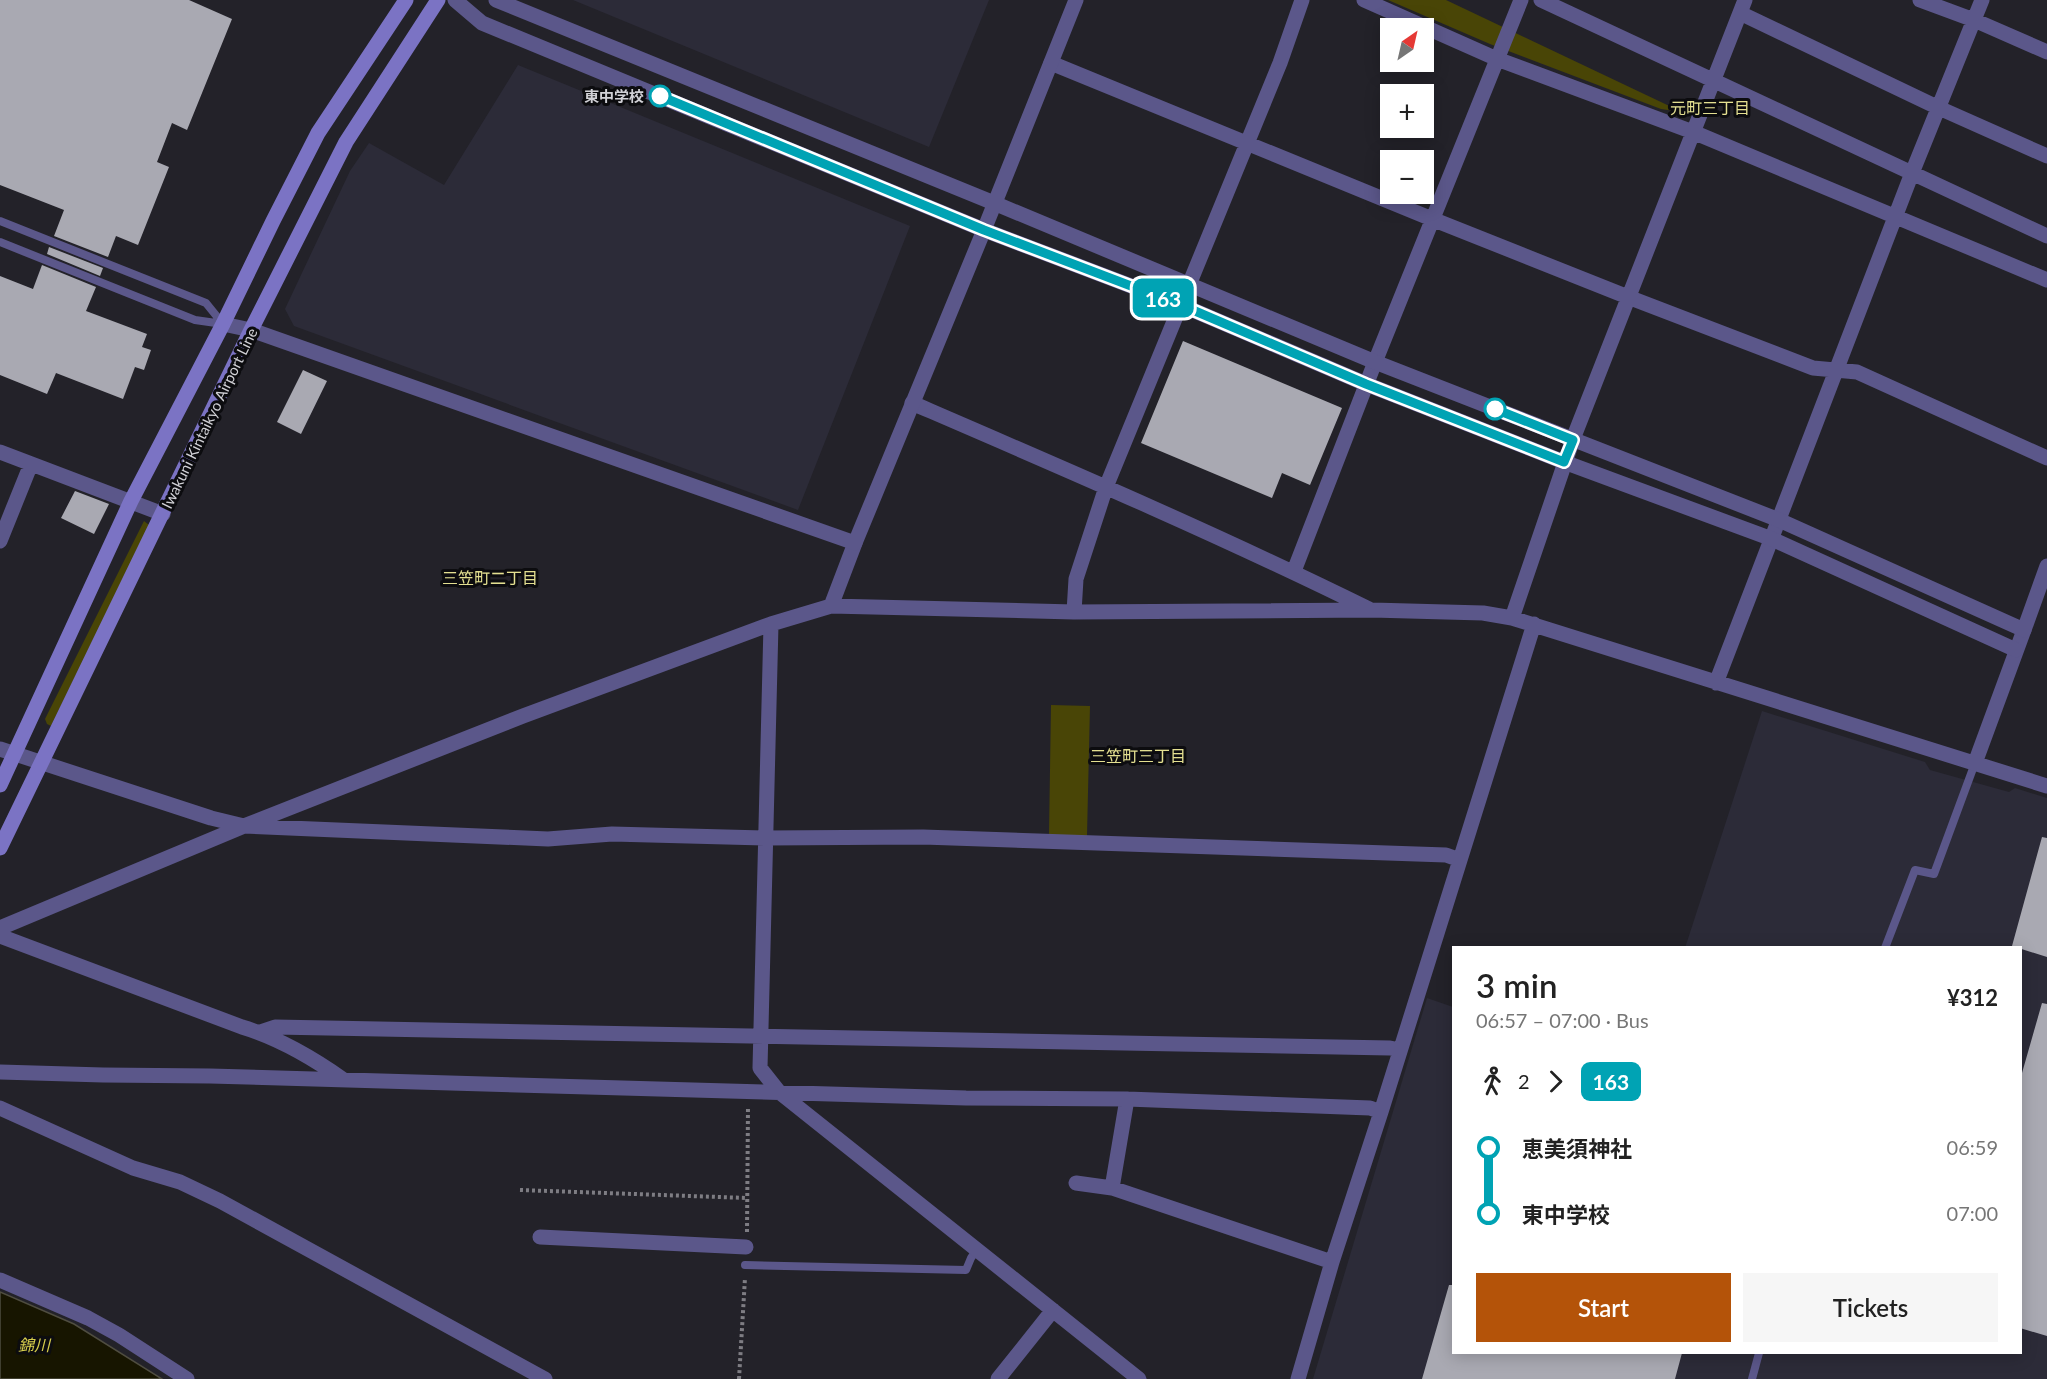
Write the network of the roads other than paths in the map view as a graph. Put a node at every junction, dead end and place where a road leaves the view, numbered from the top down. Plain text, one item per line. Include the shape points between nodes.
1 (406, 0) edge
2 (438, 0) edge
3 (455, 0) edge
4 (496, 0) edge
5 (1076, 0) edge
6 (1302, 0) edge
7 (1364, 0) edge
8 (1521, 0) edge
9 (1540, 0) edge
10 (1920, 0) edge
11 (1982, 0) edge
12 (1742, 7) edge
13 (1974, 20) junction
14 (2047, 52) edge
15 (1497, 59) junction
16 (1051, 63) junction
17 (1713, 80) junction
18 (1939, 108) junction
19 (1693, 132) junction
20 (1247, 143) junction
21 (2047, 156) edge
22 (1912, 172) junction
23 (994, 203) junction
24 (1895, 216) junction
25 (1432, 219) junction
26 (0, 221) edge
27 (984, 230) junction
28 (2047, 237) edge
29 (0, 242) edge
30 (2047, 280) edge
31 (1189, 285) junction
32 (1628, 297) junction
33 (1181, 305) junction
34 (224, 324) junction
35 (251, 330) junction
36 (1375, 362) junction
37 (1836, 371) junction
38 (1366, 384) junction
39 (912, 403) junction
40 (1573, 440) junction
41 (0, 452) edge
42 (2047, 458) edge
43 (1564, 462) junction
44 (31, 464) junction
45 (1106, 487) junction
46 (131, 501) junction
47 (163, 514) junction
48 (1779, 520) junction
49 (1772, 539) junction
50 (0, 540) edge
51 (855, 543) junction
52 (2047, 566) edge
53 (1294, 571) junction
54 (831, 606) junction
55 (1372, 610) junction
56 (1074, 612) junction
57 (1512, 618) junction
58 (771, 624) junction
59 (1534, 624) junction
60 (2024, 630) junction
61 (2016, 650) junction
62 (1716, 683) junction
63 (0, 749) edge
64 (15, 753) junction
65 (42, 762) junction
66 (1975, 764) junction
67 (0, 784) edge
68 (2047, 786) edge
69 (244, 826) junction
70 (766, 838) junction
71 (0, 848) edge
72 (1460, 860) junction
73 (0, 928) edge
74 (0, 936) edge
75 (1886, 946) edge
76 (260, 1032) junction
77 (760, 1036) junction
78 (1400, 1050) junction
79 (0, 1072) edge
80 (344, 1080) junction
81 (779, 1092) junction
82 (1127, 1099) junction
83 (0, 1108) edge
84 (1381, 1112) junction
85 (1076, 1183) dead end
86 (1112, 1188) junction
87 (540, 1237) dead end
88 (746, 1247) dead end
89 (978, 1249) junction
90 (1332, 1262) junction
91 (746, 1265) dead end
92 (0, 1280) edge
93 (1053, 1310) junction
94 (1759, 1354) edge
95 (1134, 1377) edge
96 (187, 1379) edge
97 (545, 1379) edge
98 (998, 1379) edge
99 (1298, 1379) edge
100 (1752, 1379) edge

1 - 34 main road, Iwakuni Kintaikyo Airport Line via 318,133
2 - 35 main road, Iwakuni Kintaikyo Airport Line via 346,141
3 - 27 street via 482,23
4 - 23 street
5 - 16 street
6 - 20 street
7 - 15 street
8 - 15 street
9 - 17 street
10 - 13 street
11 - 13 street
12 - 17 street
12 - 18 street
13 - 14 street
13 - 18 street
15 - 19 street
15 - 25 street
16 - 20 street
16 - 23 street
17 - 19 street
17 - 22 street
18 - 21 street
18 - 22 street
19 - 24 street
19 - 32 street
20 - 25 street
20 - 31 street
22 - 24 street
22 - 28 street
23 - 27 street
23 - 31 street
24 - 30 street
24 - 37 street
25 - 32 street
25 - 36 street
26 - 34 lane via 206,303
27 - 33 street
27 - 39 street
29 - 34 lane via 195,320
31 - 33 street
31 - 36 street
32 - 37 street via 1813,368
32 - 40 street
33 - 38 street
33 - 45 street
34 - 35 street
34 - 46 main road, Iwakuni Kintaikyo Airport Line
35 - 47 main road, Iwakuni Kintaikyo Airport Line
35 - 51 street
36 - 38 street
36 - 40 street
37 - 42 street via 1857,372
37 - 48 street
38 - 43 street
38 - 53 street
39 - 45 street
39 - 51 street
40 - 43 street
40 - 48 street
41 - 44 street
43 - 49 street
43 - 57 street
44 - 46 street
44 - 50 street
45 - 53 street
45 - 56 street via 1076,579
46 - 47 street
46 - 64 main road, Iwakuni Kintaikyo Airport Line
47 - 65 main road, Iwakuni Kintaikyo Airport Line
48 - 49 street
48 - 60 street
49 - 61 street
49 - 62 street
51 - 54 street
52 - 60 street
53 - 55 street
54 - 56 street
54 - 58 street
55 - 56 street
55 - 57 street
57 - 59 street
58 - 69 street
58 - 70 street
59 - 62 street
59 - 72 street
60 - 61 street
61 - 66 street
62 - 66 street
63 - 64 street
64 - 65 street
64 - 67 main road, Iwakuni Kintaikyo Airport Line
65 - 69 street
65 - 71 main road, Iwakuni Kintaikyo Airport Line
66 - 68 street
66 - 75 lane via 1934,874 1915,870
69 - 70 street via 548,839 612,834
69 - 73 street
70 - 72 street via 935,837 1446,855
70 - 77 street
72 - 78 street
74 - 76 street
76 - 77 street via 275,1027
76 - 80 street
77 - 78 street
77 - 81 street via 760,1068
78 - 84 street
79 - 80 street
80 - 81 street
81 - 82 street
81 - 89 street
82 - 84 street via 1370,1108
82 - 86 street
83 - 97 street via 133,1168 180,1182 220,1201
84 - 90 street
85 - 86 street
86 - 90 street
87 - 88 street
89 - 91 lane via 966,1270
89 - 93 street
90 - 99 street
92 - 96 street via 88,1318
93 - 95 street
93 - 98 street
94 - 100 lane

